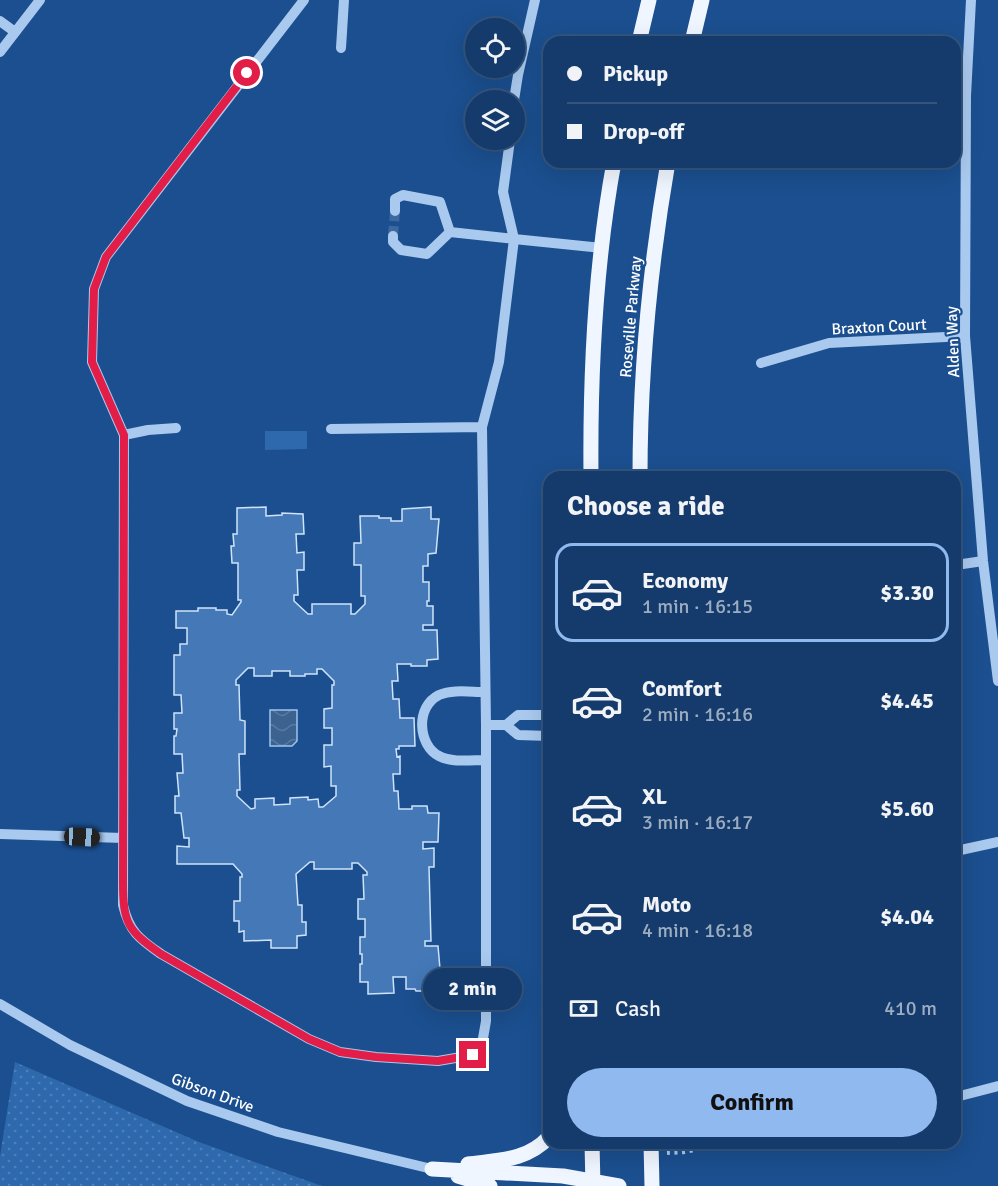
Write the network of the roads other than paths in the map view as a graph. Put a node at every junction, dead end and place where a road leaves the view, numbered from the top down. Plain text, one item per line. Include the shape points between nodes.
1 (40, 0) edge
2 (304, 0) edge
3 (344, 0) edge
4 (535, 0) edge
5 (649, 0) edge
6 (702, 0) edge
7 (971, 0) edge
8 (0, 21) edge
9 (15, 32) junction
10 (640, 36) edge
11 (693, 36) edge
12 (341, 48) dead end
13 (0, 52) edge
14 (516, 90) edge
15 (961, 96) edge
16 (509, 150) edge
17 (613, 168) edge
18 (667, 168) edge
19 (395, 211) dead end
20 (450, 232) junction
21 (393, 236) dead end
22 (514, 239) junction
23 (602, 248) junction
24 (965, 336) junction
25 (761, 363) dead end
26 (176, 428) dead end
27 (482, 428) junction
28 (330, 429) dead end
29 (124, 435) junction
30 (591, 471) edge
31 (640, 471) edge
32 (982, 561) junction
33 (961, 564) edge
34 (998, 681) edge
35 (485, 692) junction
36 (543, 715) edge
37 (486, 725) junction
38 (506, 725) junction
39 (543, 736) edge
40 (485, 760) junction
41 (0, 834) edge
42 (123, 838) junction
43 (998, 842) edge
44 (961, 850) edge
45 (0, 1004) edge
46 (998, 1086) edge
47 (961, 1096) edge
48 (543, 1144) edge
49 (592, 1149) edge
50 (651, 1149) edge
51 (432, 1169) junction
52 (593, 1183) edge
53 (490, 1186) edge
54 (619, 1186) edge
55 (651, 1186) edge

1 - 9 street
2 - 29 street via 106,257 94,289 92,362
3 - 12 street
4 - 14 street
5 - 10 main road
6 - 11 main road
7 - 15 street, Alden Way
8 - 9 street
9 - 13 street
15 - 24 street, Alden Way
16 - 22 street via 503,192
17 - 23 main road, Roseville Parkway
18 - 31 main road, Roseville Parkway via 648,305
19 - 20 street via 395,199 403,195 440,202
20 - 21 street via 427,254 401,250
20 - 22 street
22 - 23 street
22 - 27 street via 500,362
23 - 30 main road, Roseville Parkway
24 - 25 street, Braxton Court via 830,343
24 - 32 street, Alden Way
26 - 29 street
27 - 28 street
27 - 35 street
29 - 42 street
32 - 33 street
32 - 34 street, Alden Way
35 - 37 street
35 - 40 street via 438,696 423,714 422,729 427,746 440,757
36 - 38 street via 518,715
37 - 38 street
37 - 40 street
38 - 39 street via 518,735
40 - 42 street via 486,1021 482,1044 473,1055 438,1061 340,1052 309,1039 161,954 139,939 127,922 123,905
41 - 42 street
43 - 44 street
45 - 51 street, Gibson Drive via 70,1045 187,1101 278,1132
46 - 47 street
48 - 51 main road via 523,1157
49 - 52 main road
50 - 55 main road
51 - 52 main road via 562,1176
51 - 53 main road
52 - 54 main road

